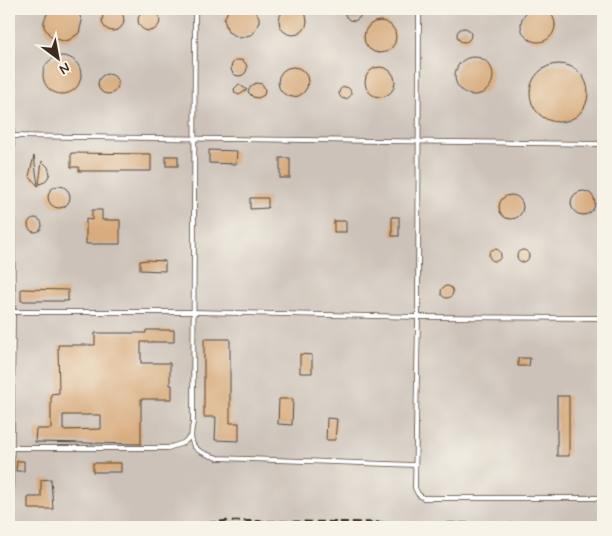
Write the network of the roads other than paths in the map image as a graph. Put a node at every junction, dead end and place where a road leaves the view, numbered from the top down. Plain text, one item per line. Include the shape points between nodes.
1 (11, 9) edge
2 (194, 9) edge
3 (419, 9) edge
4 (10, 136) edge
5 (194, 138) junction
6 (419, 142) junction
7 (603, 144) edge
8 (11, 312) edge
9 (193, 312) junction
10 (418, 317) junction
11 (603, 318) edge
12 (190, 437) junction
13 (11, 448) junction
14 (415, 465) junction
15 (603, 498) edge
16 (11, 527) edge

1 - 4 lane
2 - 5 lane
3 - 6 lane
4 - 5 lane
4 - 8 lane
5 - 6 lane
5 - 9 lane
6 - 7 lane
6 - 10 lane
8 - 9 lane
8 - 13 lane
9 - 10 lane
9 - 12 lane via 193,423
10 - 11 lane
10 - 14 lane
12 - 13 lane via 168,448
12 - 14 lane via 194,448 218,458
13 - 16 lane
14 - 15 lane via 415,488 423,498

